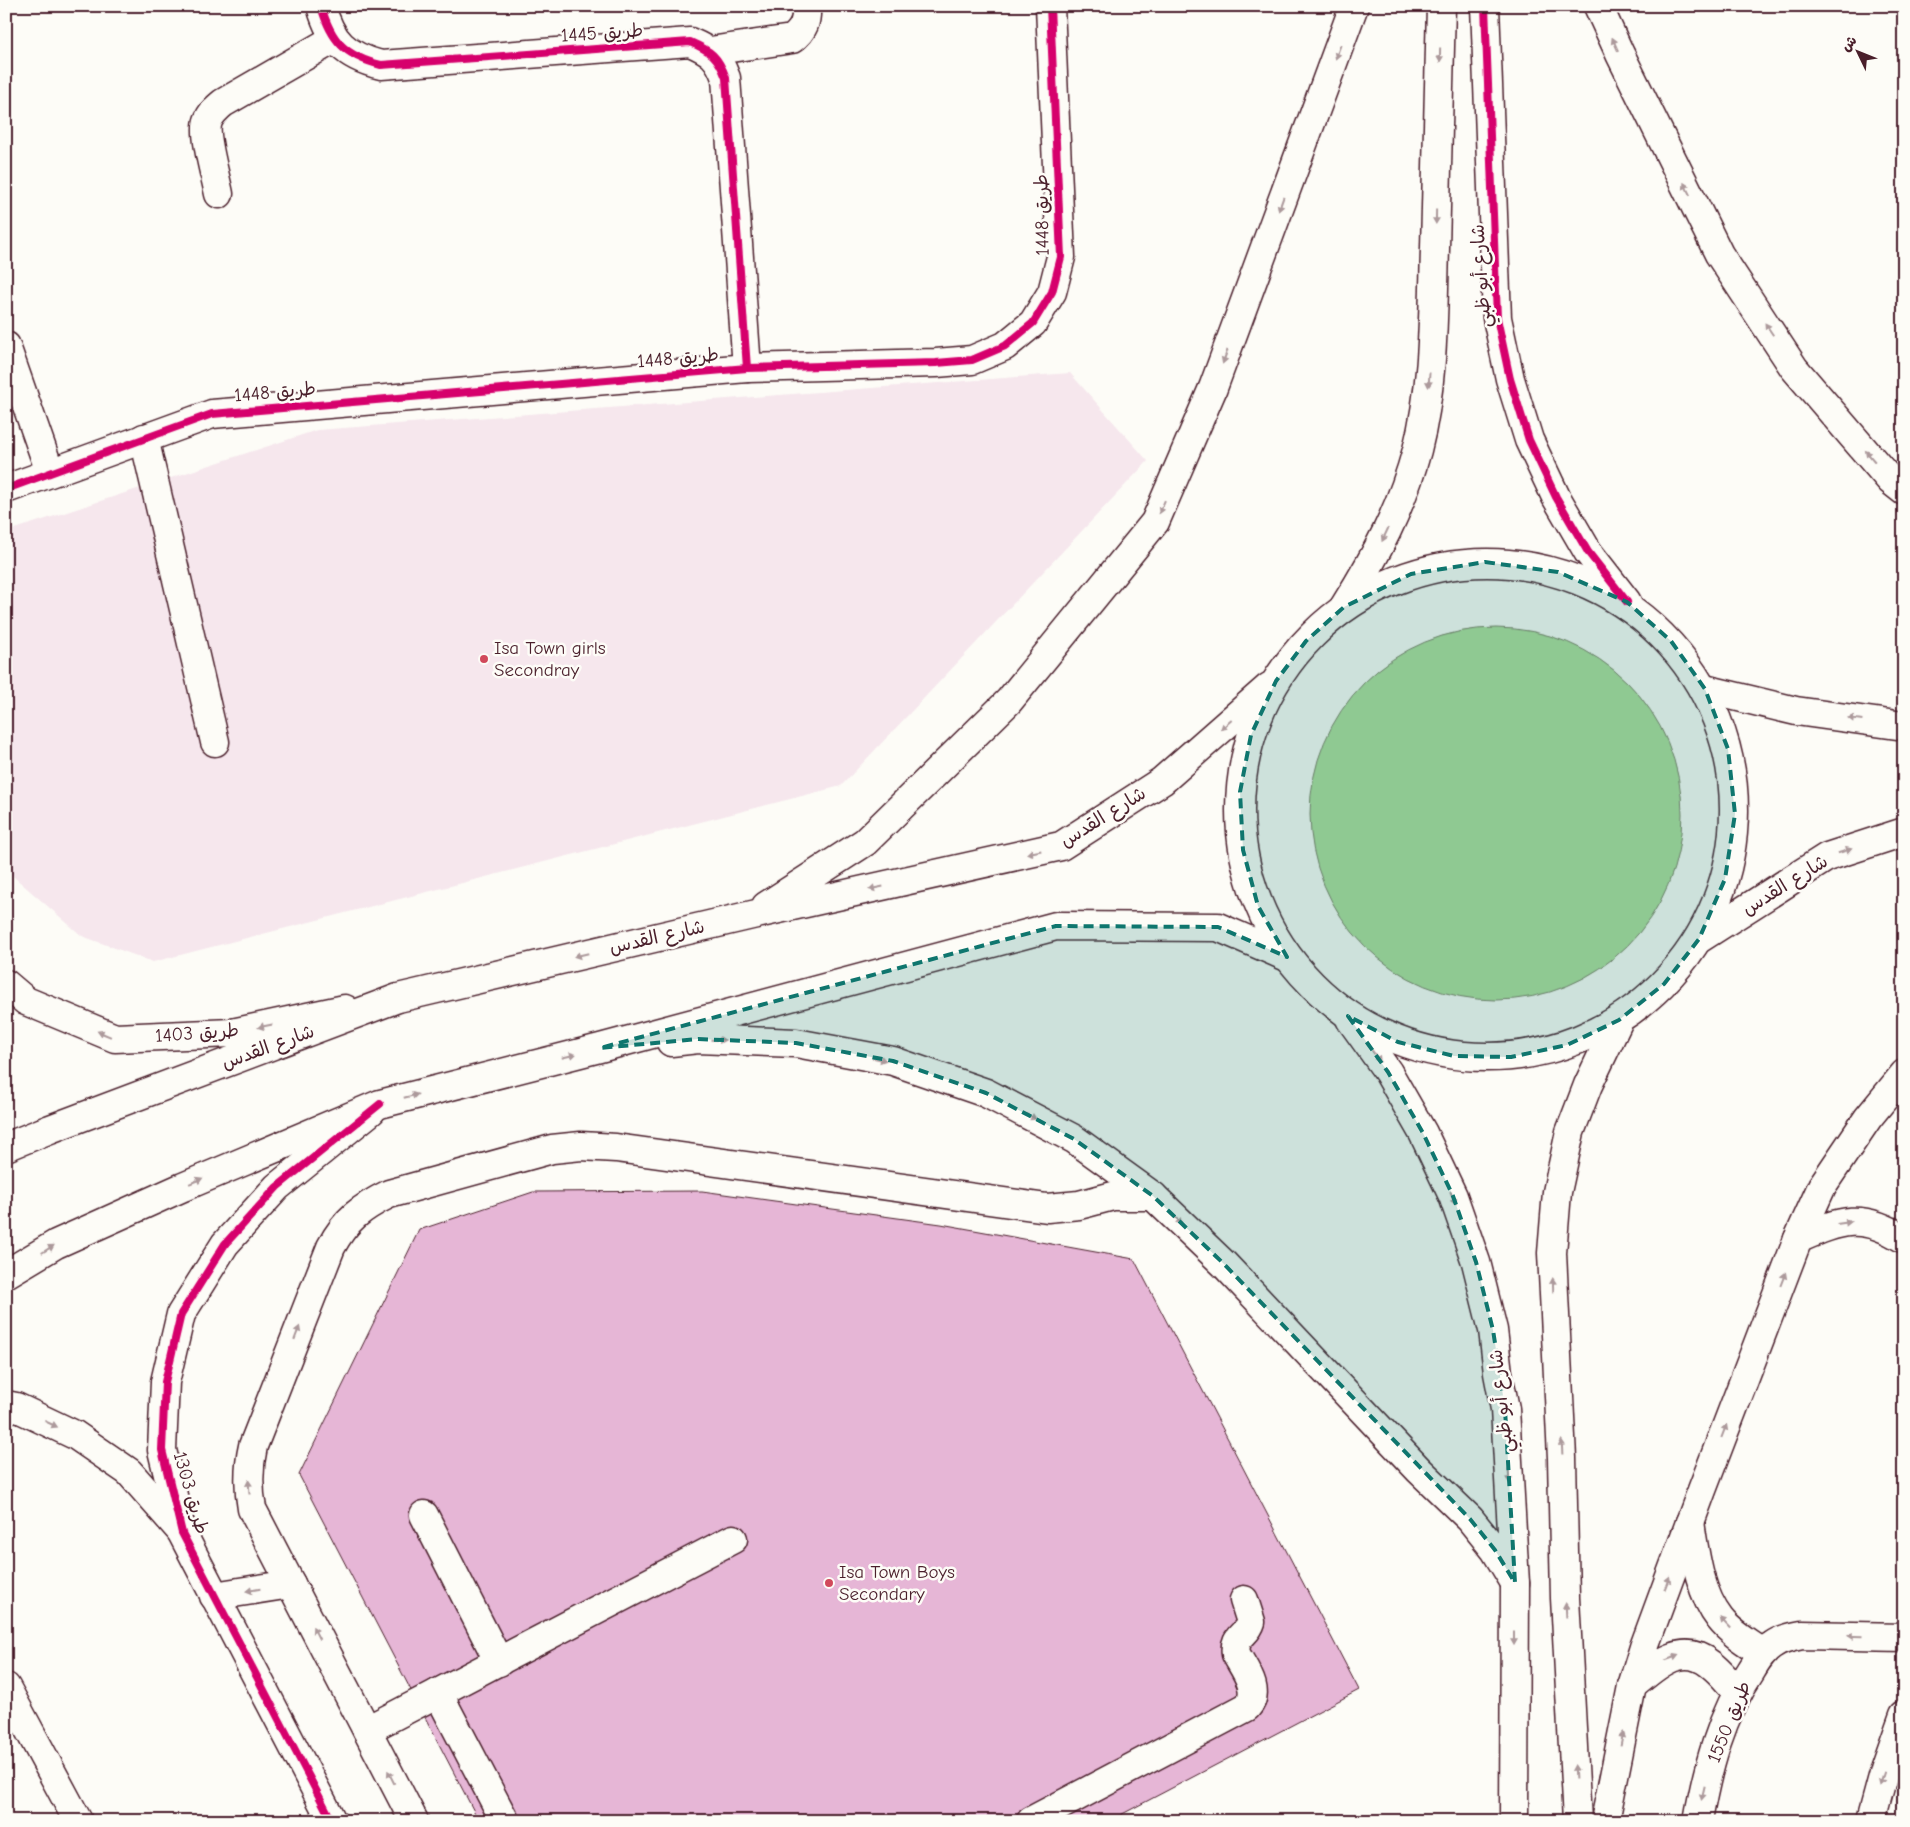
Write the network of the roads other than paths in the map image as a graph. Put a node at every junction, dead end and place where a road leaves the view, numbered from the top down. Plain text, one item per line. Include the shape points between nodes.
1 (320, 6) edge
2 (806, 6) edge
3 (1050, 6) edge
4 (1354, 6) edge
5 (1441, 6) edge
6 (1485, 6) edge
7 (1598, 6) edge
8 (334, 40) junction
9 (710, 51) junction
10 (219, 194) dead end
11 (6, 346) edge
12 (747, 368) junction
13 (144, 438) junction
14 (50, 472) junction
15 (6, 489) edge
16 (1904, 491) edge
17 (1627, 602) junction
18 (1344, 607) junction
19 (1276, 681) junction
20 (1705, 689) junction
21 (1904, 726) edge
22 (215, 742) dead end
23 (1904, 832) edge
24 (752, 915) junction
25 (1699, 939) junction
26 (1287, 957) junction
27 (6, 984) edge
28 (398, 998) junction
29 (1348, 1016) junction
30 (1619, 1020) junction
31 (600, 1048) junction
32 (1904, 1074) edge
33 (380, 1104) junction
34 (6, 1147) edge
35 (1153, 1196) junction
36 (1798, 1239) junction
37 (1904, 1239) edge
38 (6, 1274) edge
39 (6, 1405) edge
40 (424, 1515) dead end
41 (1690, 1522) junction
42 (182, 1533) junction
43 (734, 1539) dead end
44 (1514, 1583) junction
45 (291, 1584) junction
46 (214, 1596) junction
47 (1244, 1600) dead end
48 (1904, 1638) edge
49 (1763, 1653) junction
50 (499, 1662) junction
51 (1632, 1686) junction
52 (6, 1687) edge
53 (1737, 1691) junction
54 (438, 1693) junction
55 (1904, 1715) edge
56 (367, 1730) junction
57 (78, 1821) edge
58 (332, 1821) edge
59 (414, 1821) edge
60 (505, 1821) edge
61 (1031, 1821) edge
62 (1514, 1821) edge
63 (1578, 1821) edge
64 (1605, 1821) edge
65 (1698, 1821) edge
66 (1871, 1821) edge

1 - 8 main road, طريق 1445
2 - 9 main road via 805,25 792,39
3 - 12 main road, طريق 1448 via 1061,257 1052,292 1033,323 1005,346 972,360
4 -> 24 main road via 1213,388 1155,522 1009,701 866,842
5 -> 18 main road via 1433,335 1428,393 1417,450 1399,505 1375,558
6 - 17 main road, شارع أبو ظبي via 1497,318 1510,379 1529,440 1556,498 1588,552
16 -> 7 main road via 1890,480 1794,368 1719,254
8 - 9 main road, طريق 1445 via 364,61 381,65 690,42
8 - 10 main road via 223,103 213,112 207,133
9 - 12 main road via 721,63 726,78
11 - 14 main road
12 - 13 main road, طريق 1448 via 212,414
13 - 14 main road, طريق 1448
13 - 22 main road
14 - 15 main road, طريق 1448
17 - 18 main road via 1558,572 1485,562 1411,574
17 - 20 main road via 1671,641
18 - 19 main road via 1306,641
19 -> 24 main road, شارع القدس via 1162,781 1061,846
19 - 26 main road via 1252,735 1240,802 1242,850 1258,906
21 -> 20 main road via 1796,711
20 - 25 main road via 1728,749 1735,814 1725,879
25 -> 23 main road, شارع القدس via 1826,857
24 -> 28 main road, شارع القدس
25 - 30 main road via 1664,984
26 - 29 main road via 1314,989
26 - 31 main road via 1218,927 1056,926
28 -> 27 main road, طريق 1403 via 232,1033 115,1038 26,1001
28 - 34 main road, شارع القدس
29 - 30 main road via 1398,1042 1454,1056 1511,1057 1568,1045
29 -> 44 main road, شارع أبو ظبي via 1388,1072 1423,1133 1453,1196 1476,1262 1493,1330 1505,1409
63 -> 30 main road via 1565,1598 1552,1253 1557,1192 1570,1132
33 -> 31 main road
31 -> 35 main road via 698,1039 796,1043 893,1061 995,1098 1074,1139
32 - 36 main road via 1868,1118 1822,1186
38 -> 33 main road via 56,1244 183,1186
33 - 42 main road, طريق 1303 via 277,1187 225,1244 181,1314 165,1382 162,1450
35 -> 44 main road via 1224,1264 1470,1520 1495,1550
45 -> 35 main road via 252,1509 248,1480 253,1446 340,1230 352,1216 388,1194 552,1149 581,1146 616,1148 1047,1208 1072,1207 1114,1196
36 -> 37 main road via 1832,1224 1851,1221 1888,1229
41 -> 36 main road
39 -> 42 main road, طريق 1303 via 75,1435 129,1472
40 - 50 main road
49 -> 41 main road via 1720,1619 1712,1605 1697,1567
51 -> 41 main road
42 - 46 main road, طريق 1303
43 - 50 main road
44 -> 62 main road, شارع أبو ظبي
45 -> 46 main road
56 -> 45 main road
46 - 58 main road, طريق 1303
47 - 61 main road via 1251,1622 1238,1639 1236,1654 1253,1688 1253,1698 1248,1707
48 -> 49 main road, طريق 1550 via 1802,1636 1774,1644
49 - 53 main road, طريق 1550
50 - 54 main road
51 -> 53 main road via 1672,1657 1685,1654 1709,1663
64 -> 51 main road
52 - 57 main road
53 -> 65 main road, طريق 1550 via 1714,1749
54 - 56 main road
54 - 60 main road
55 -> 66 main road
59 -> 56 main road

